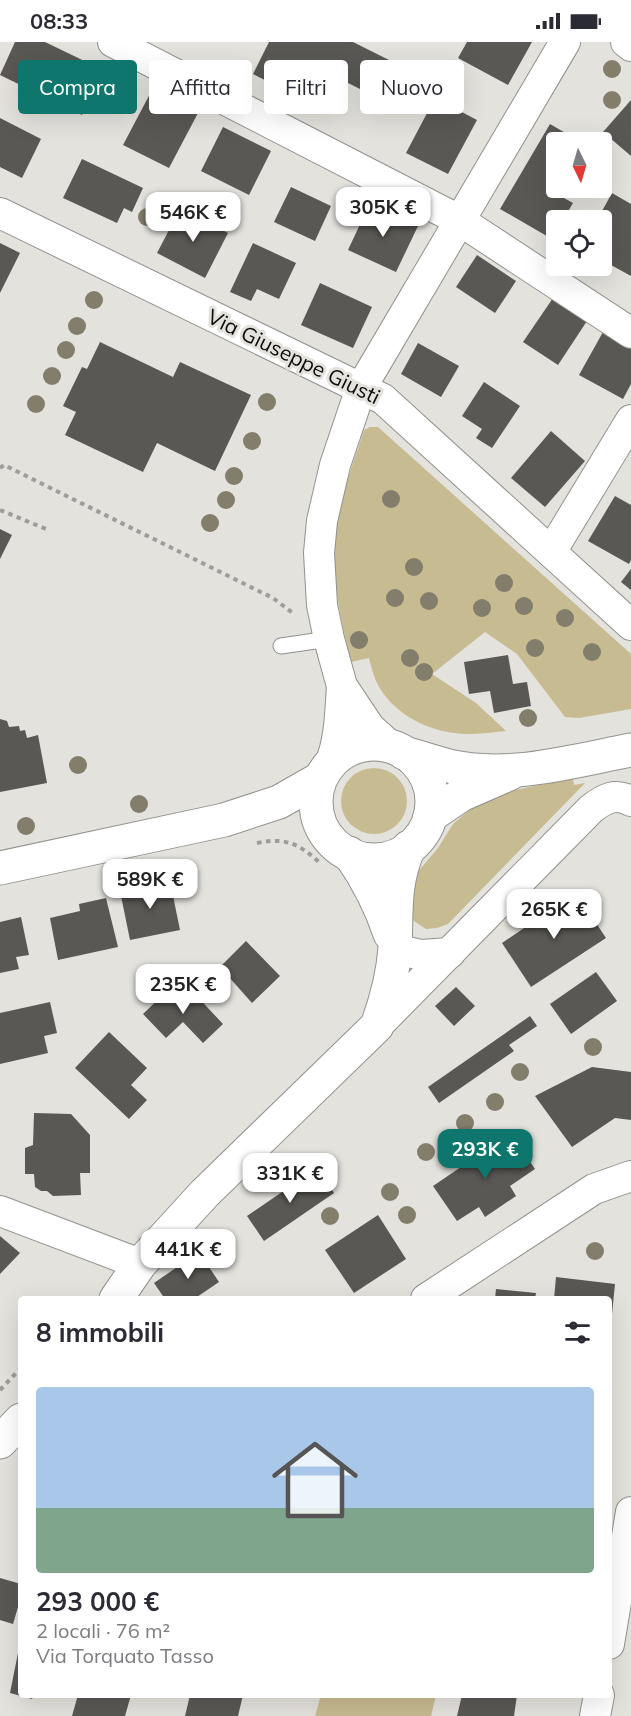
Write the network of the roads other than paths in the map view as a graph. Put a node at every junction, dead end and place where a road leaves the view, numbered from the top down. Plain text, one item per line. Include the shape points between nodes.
1 (113, 42) edge
2 (565, 42) edge
3 (626, 42) edge
4 (631, 46) edge
5 (0, 213) edge
6 (459, 220) junction
7 (631, 333) edge
8 (361, 388) junction
9 (631, 420) edge
10 (551, 552) junction
11 (631, 625) edge
12 (328, 639) junction
13 (280, 646) dead end
14 (342, 686) junction
15 (397, 749) junction
16 (631, 750) edge
17 (519, 770) junction
18 (325, 771) junction
19 (631, 801) edge
20 (430, 816) junction
21 (224, 820) junction
22 (324, 831) junction
23 (409, 847) junction
24 (336, 859) junction
25 (0, 868) edge
26 (395, 949) junction
27 (450, 953) junction
28 (377, 1026) junction
29 (631, 1176) edge
30 (0, 1211) edge
31 (140, 1264) junction
32 (118, 1296) edge
33 (431, 1296) edge
34 (18, 1423) edge
35 (0, 1442) edge
36 (631, 1512) edge
37 (612, 1626) edge
38 (598, 1698) edge
39 (595, 1716) edge

1 - 6 street
2 - 6 street
3 - 4 street
5 - 8 street, Via Giuseppe Giusti
6 - 7 street
6 - 8 street
8 - 10 street, Via Giuseppe Giusti via 383,399
8 - 12 street via 335,465 322,521 320,585
9 - 10 street
10 - 11 street, Via Giuseppe Giusti
12 - 13 lane
12 - 14 street
14 - 15 street via 369,728
14 - 18 street via 339,734
15 - 17 main road via 454,767
15 - 18 main road via 379,744 357,746 338,757
15 - 20 main road via 424,773 430,787
16 - 17 main road
17 - 20 main road via 486,782
18 - 21 main road via 279,802
18 - 22 main road via 316,796 317,814
19 - 27 street via 614,796 591,809
20 - 23 main road
21 - 22 main road via 291,819
21 - 25 main road
22 - 24 main road via 335,844
23 - 24 main road via 379,859
23 - 26 main road via 397,884
24 - 26 main road via 370,883
26 - 27 street via 421,955
26 - 28 main road via 387,998
27 - 28 street
28 - 31 main road via 205,1193
29 - 33 street via 594,1189
30 - 31 street
31 - 32 main road
34 - 35 main road
36 - 37 street
38 - 39 street

